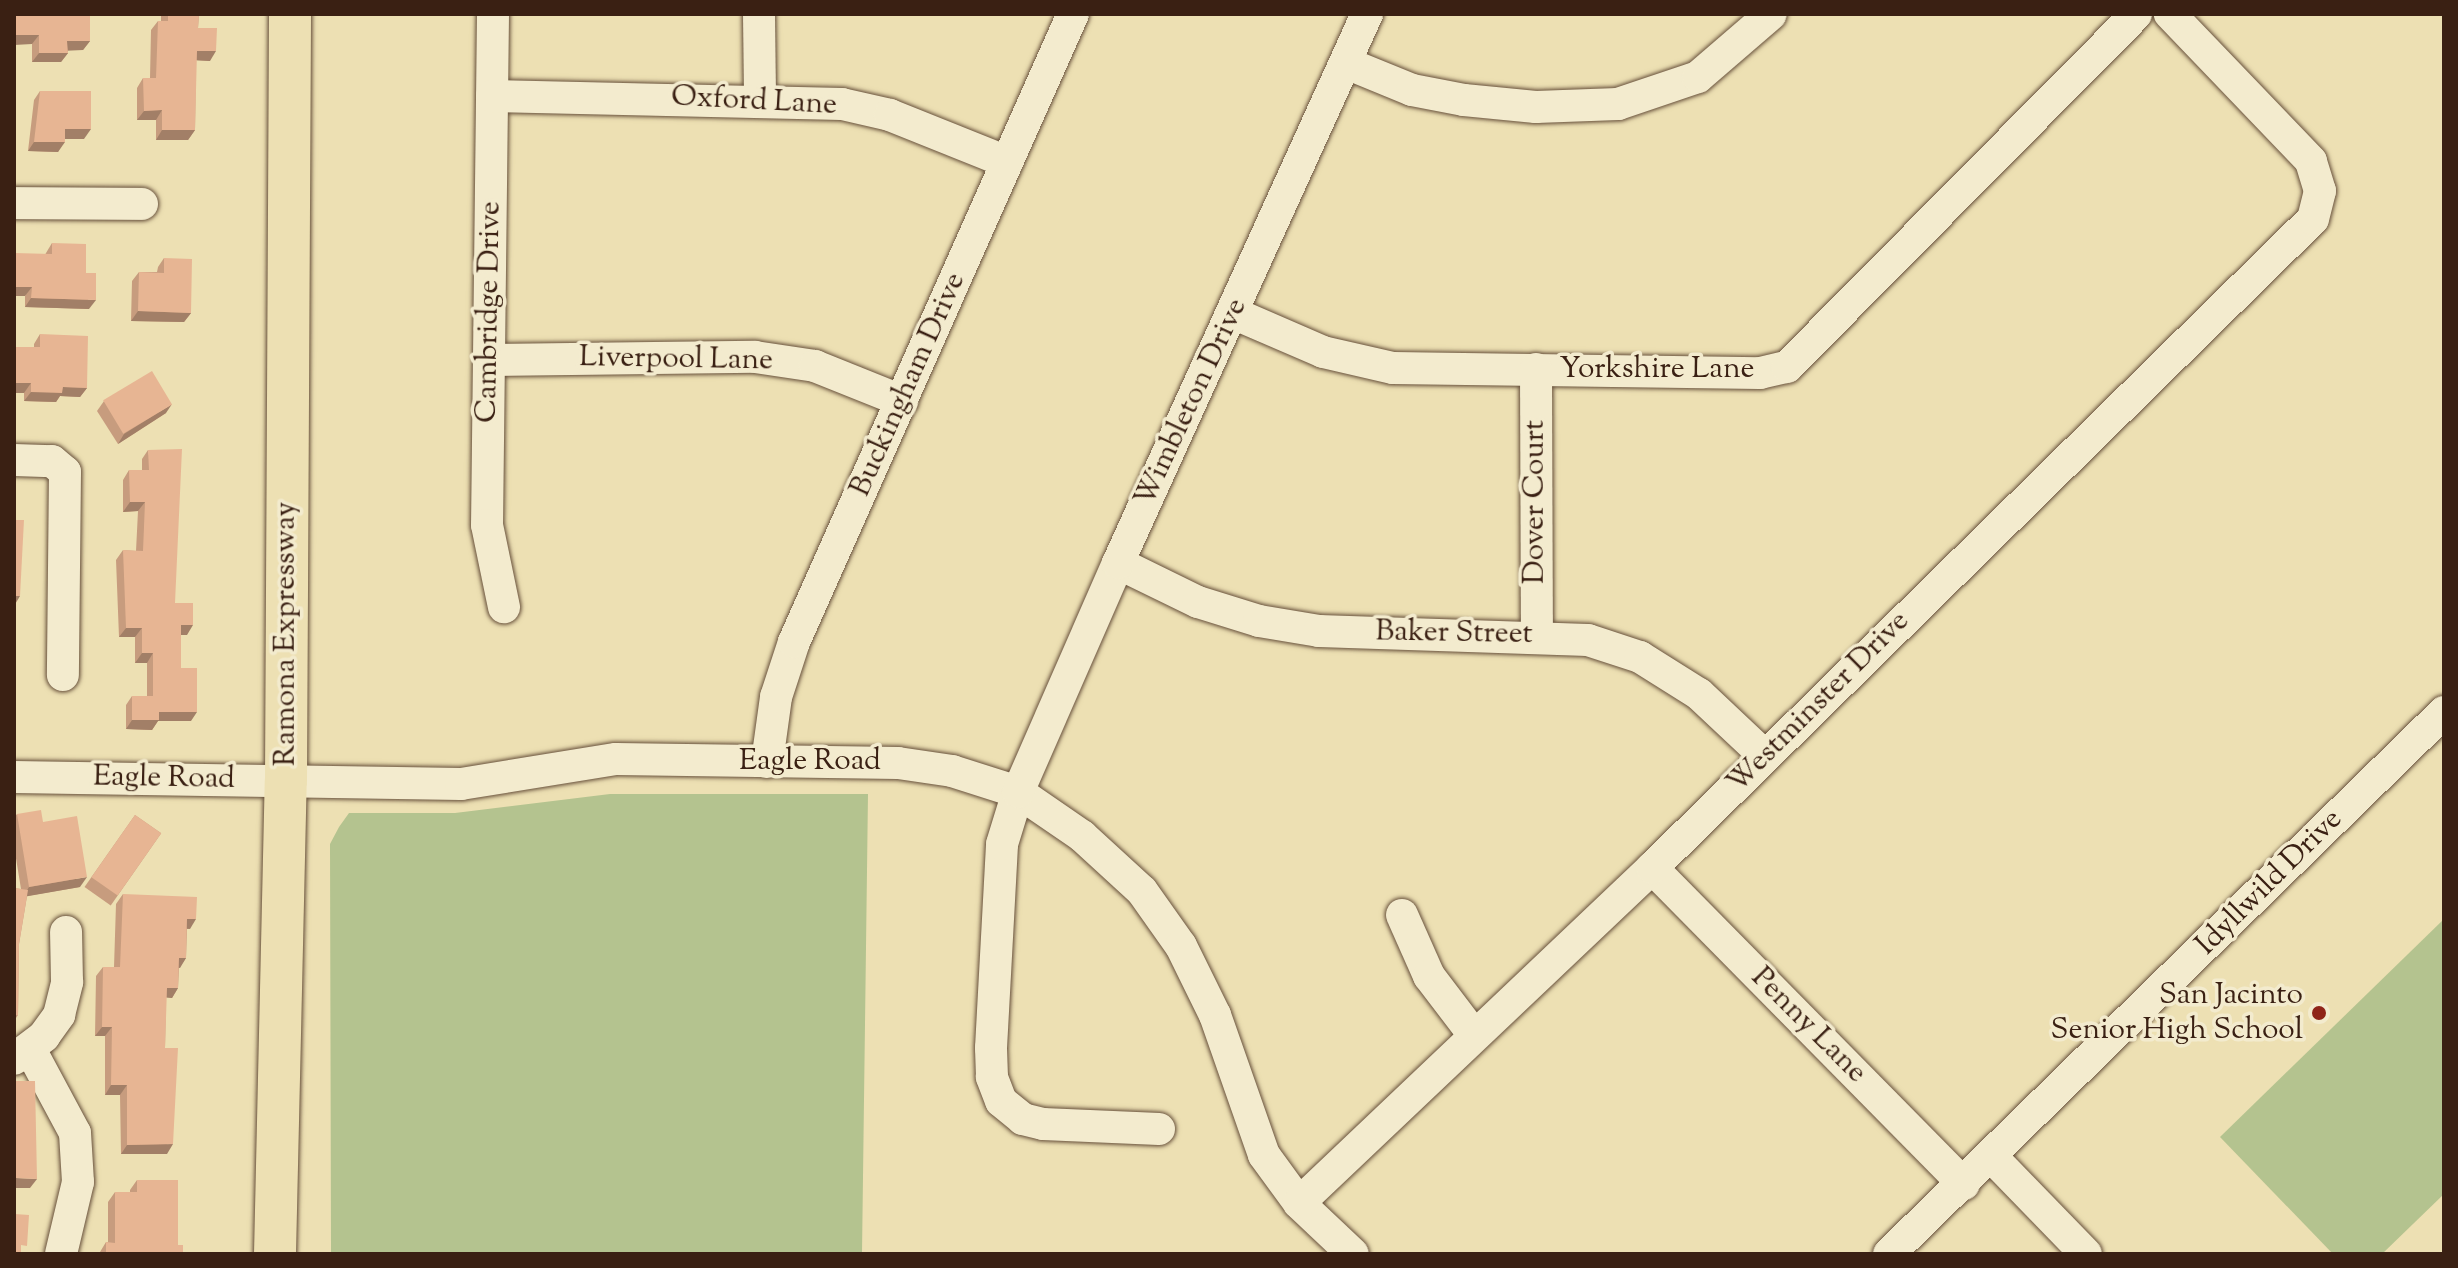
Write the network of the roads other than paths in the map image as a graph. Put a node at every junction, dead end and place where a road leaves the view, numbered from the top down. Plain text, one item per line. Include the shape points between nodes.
1 (290, 14) edge
2 (493, 14) edge
3 (759, 14) edge
4 (1073, 14) edge
5 (1367, 14) edge
6 (1771, 14) edge
7 (2136, 14) edge
8 (2170, 14) edge
9 (1346, 63) junction
10 (492, 96) junction
11 (760, 99) junction
12 (1007, 162) junction
13 (14, 203) edge
14 (142, 204) dead end
15 (1233, 313) junction
16 (491, 360) junction
17 (1536, 369) junction
18 (902, 401) junction
19 (14, 460) edge
20 (1118, 563) junction
21 (504, 607) dead end
22 (1537, 635) junction
23 (63, 675) dead end
24 (2444, 712) edge
25 (1765, 756) junction
26 (767, 762) junction
27 (14, 777) edge
28 (286, 781) junction
29 (1018, 792) junction
30 (1652, 868) junction
31 (1402, 915) dead end
32 (66, 932) dead end
33 (1474, 1035) junction
34 (22, 1054) edge
35 (1159, 1129) dead end
36 (1992, 1157) junction
37 (1964, 1184) junction
38 (1299, 1203) junction
39 (61, 1254) edge
40 (275, 1254) edge
41 (1353, 1254) edge
42 (1889, 1254) edge
43 (2086, 1254) edge

1 - 28 main road, Ramona Expressway
2 - 10 street, Cambridge Drive
3 - 11 street
4 - 12 street, Buckingham Drive
5 - 9 street, Wimbleton Drive
6 - 9 street via 1698,77 1618,104 1536,107 1464,100 1412,90
7 - 17 street, Yorkshire Lane via 1787,367 1760,373
8 - 25 street, Westminster Drive via 2311,161 2320,191 2313,219
9 - 15 street, Wimbleton Drive
10 - 11 street, Oxford Lane
10 - 16 street, Cambridge Drive
11 - 12 street, Oxford Lane via 842,104 890,115
12 - 18 street, Buckingham Drive
13 - 14 street
15 - 17 street, Yorkshire Lane via 1323,352 1393,368
15 - 20 street, Wimbleton Drive
16 - 18 street, Liverpool Lane via 755,357 815,366
16 - 21 street, Cambridge Drive via 487,525
17 - 22 street, Dover Court
18 - 26 street, Buckingham Drive via 794,642 776,697
19 - 23 street via 60,464 66,485
20 - 22 street, Baker Street via 1198,602 1289,626
20 - 29 street, Wimbleton Drive
22 - 25 street, Baker Street via 1588,640 1640,657 1699,694
24 - 36 street, Idyllwild Drive
25 - 30 street, Westminster Drive
26 - 28 street, Eagle Road via 616,759 461,784
26 - 29 street, Eagle Road via 898,763 952,771
27 - 28 street, Eagle Road
28 - 40 main road, Ramona Expressway
29 - 35 street, Wimbleton Drive via 1002,844 991,1048 996,1090 1023,1119 1043,1124
29 - 38 street, Eagle Road via 1082,836 1142,891 1181,946 1215,1015 1264,1155
30 - 33 street, Westminster Drive
30 - 37 street, Penny Lane
31 - 33 street via 1429,976
32 - 34 street via 64,1000 51,1027
33 - 38 street, Westminster Drive
34 - 39 street via 75,1133 78,1182
36 - 37 street, Idyllwild Drive
36 - 43 street
37 - 42 street, Idyllwild Drive
38 - 41 street, Eagle Road

